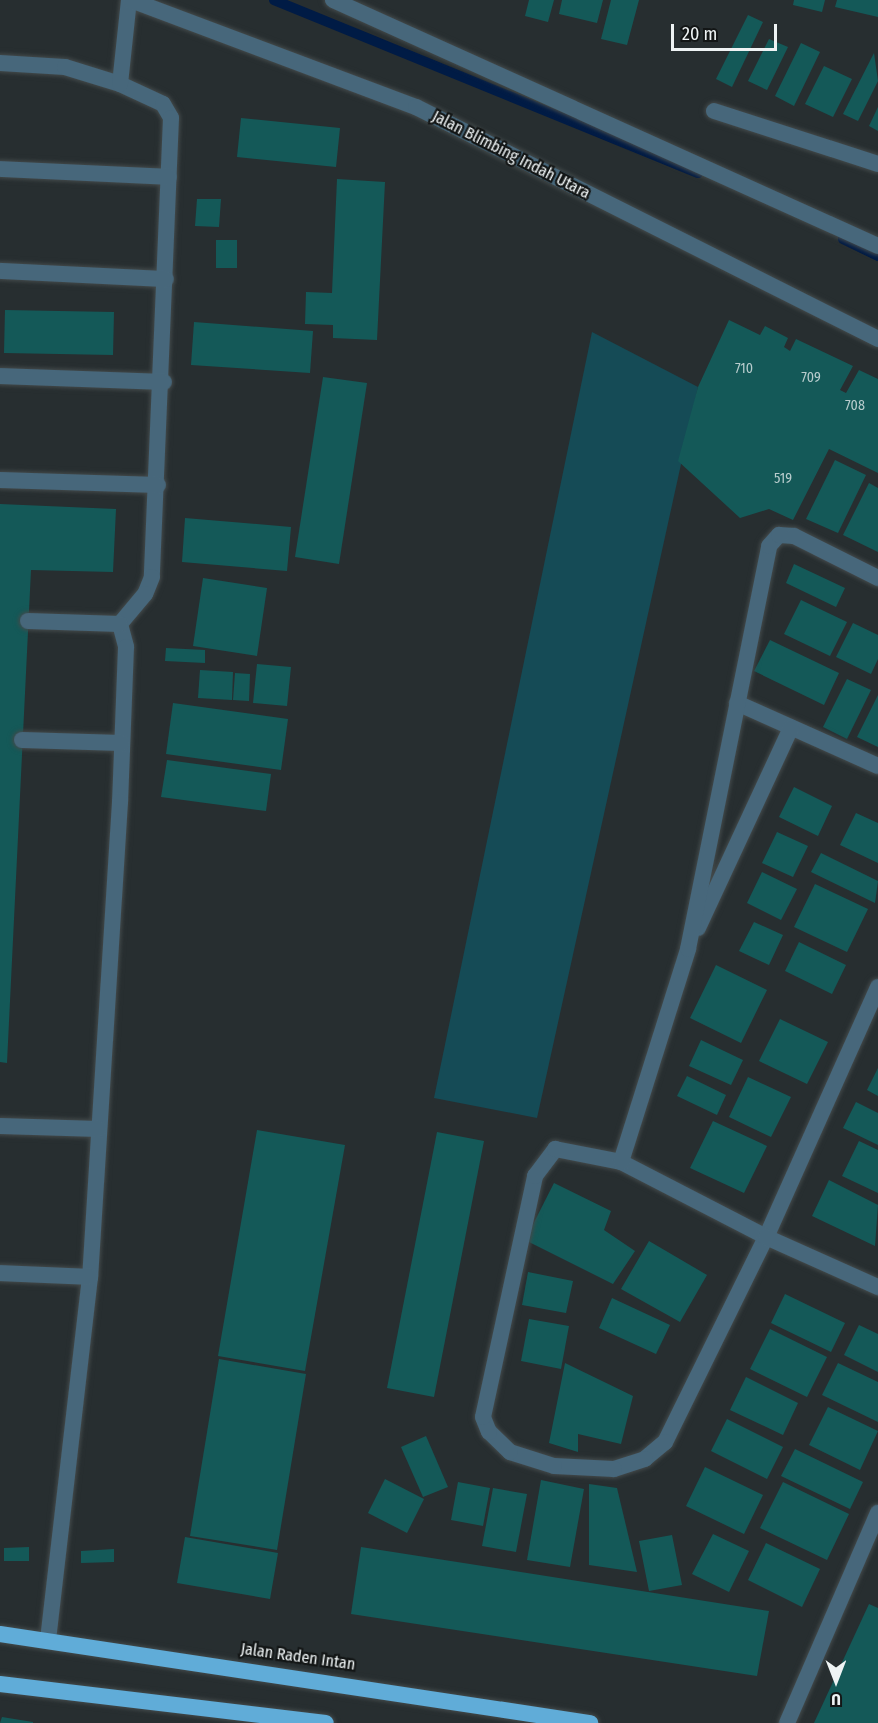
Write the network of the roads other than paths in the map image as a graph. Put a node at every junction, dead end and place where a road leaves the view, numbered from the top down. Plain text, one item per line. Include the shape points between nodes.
1 (130, 0) edge
2 (333, 0) edge
3 (0, 63) edge
4 (120, 84) junction
5 (714, 111) dead end
6 (878, 164) edge
7 (0, 169) edge
8 (169, 177) junction
9 (878, 246) edge
10 (0, 271) edge
11 (166, 279) junction
12 (878, 339) edge
13 (0, 376) edge
14 (164, 382) junction
15 (0, 480) edge
16 (158, 485) junction
17 (878, 578) edge
18 (28, 621) dead end
19 (120, 624) junction
20 (737, 703) junction
21 (791, 728) junction
22 (22, 740) dead end
23 (122, 743) junction
24 (878, 766) edge
25 (688, 950) junction
26 (878, 987) edge
27 (0, 1125) edge
28 (99, 1130) junction
29 (621, 1162) junction
30 (766, 1237) junction
31 (0, 1273) edge
32 (90, 1276) junction
33 (878, 1287) edge
34 (878, 1513) edge
35 (0, 1634) edge
36 (48, 1638) junction
37 (0, 1684) edge
38 (326, 1723) edge
39 (590, 1723) edge
40 (787, 1723) edge

1 - 4 street
1 - 12 street, Jalan Blimbing Indah Utara via 416,107
2 - 9 street
3 - 4 street via 65,67
4 - 8 street via 163,104 171,118
5 - 6 street
7 - 8 street
8 - 11 street
10 - 11 street
11 - 14 street
13 - 14 street
14 - 16 street
15 - 16 street
16 - 19 street via 152,577 145,594
17 - 20 street via 794,536 774,538 766,553
18 - 19 street
19 - 23 street via 126,647
20 - 21 street
20 - 25 street
21 - 24 street
21 - 25 street
22 - 23 street
23 - 28 street
25 - 29 street
26 - 30 street
27 - 28 street
28 - 32 street
29 - 30 street
29 - 30 street via 561,1148 551,1151 536,1176 482,1404 489,1432 510,1452 593,1472 628,1466 655,1451 676,1427
30 - 33 street
31 - 32 street
32 - 36 street
34 - 40 street
35 - 36 highway, Jalan Raden Intan
36 - 39 highway, Jalan Raden Intan
37 - 38 highway

